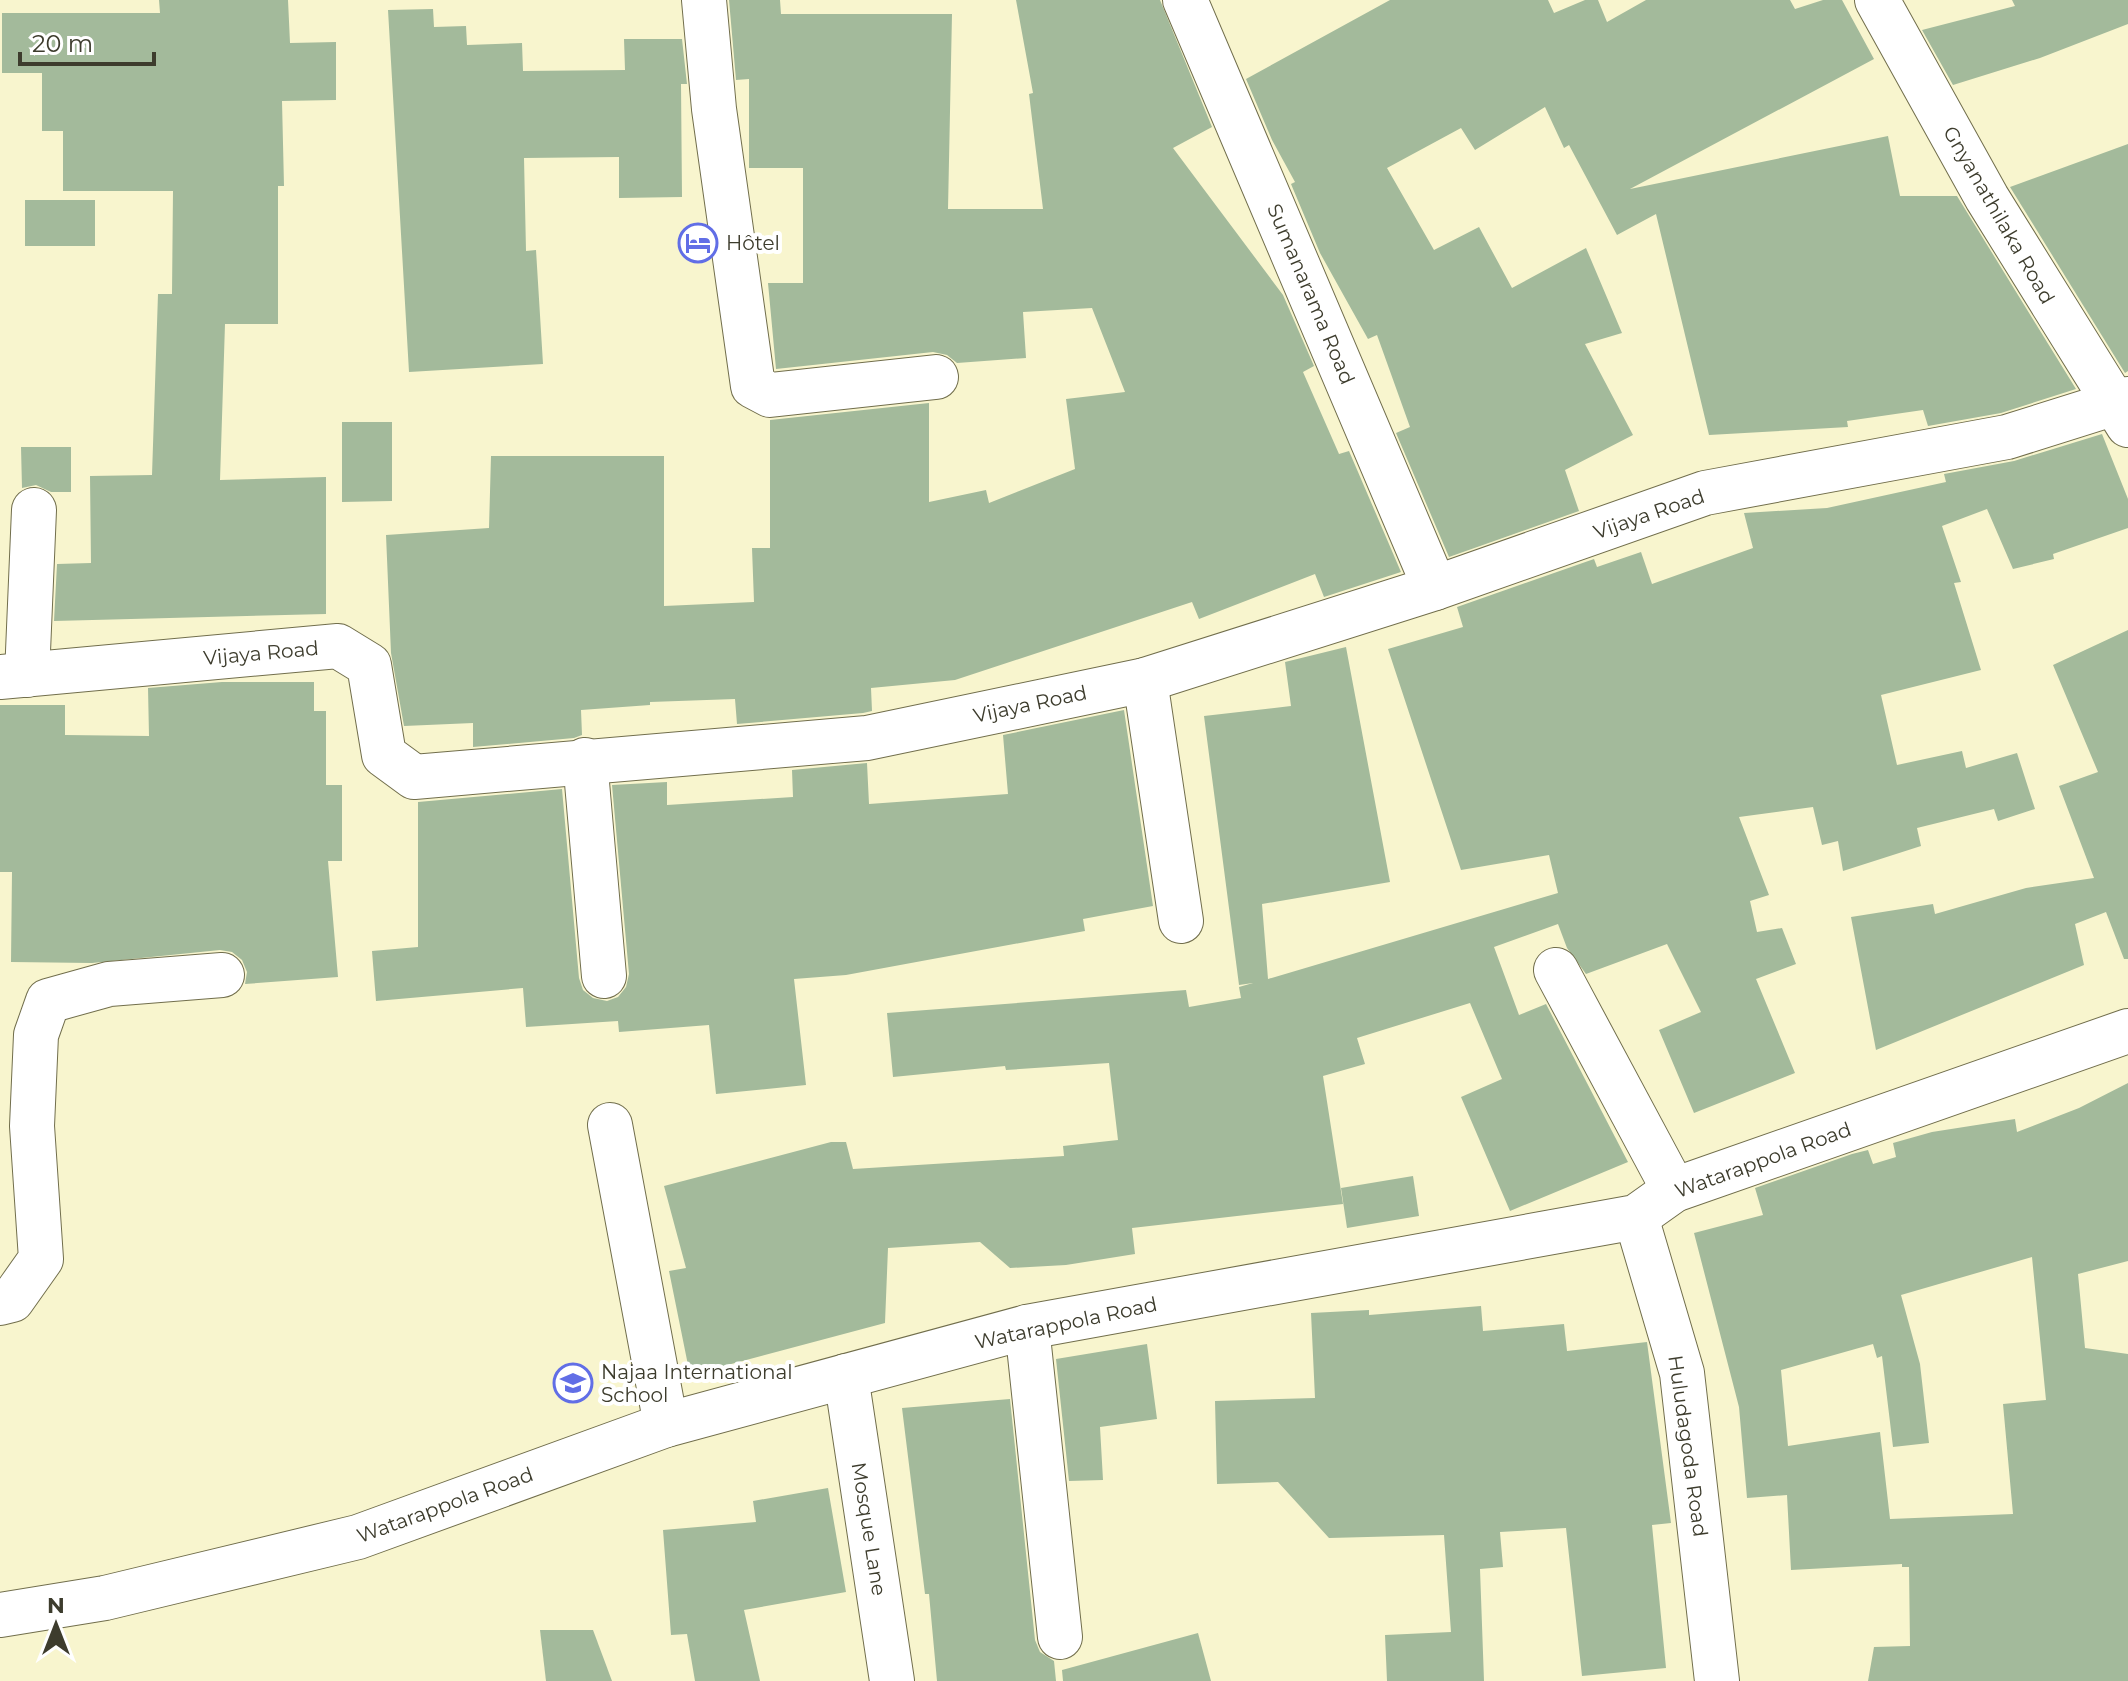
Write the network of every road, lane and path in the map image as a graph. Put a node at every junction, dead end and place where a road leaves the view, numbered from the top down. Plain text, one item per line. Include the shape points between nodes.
1 (704, 0) edge
2 (1185, 0) edge
3 (1877, 0) edge
4 (936, 377) dead end
5 (2123, 410) edge
6 (34, 510) dead end
7 (1435, 588) junction
8 (13, 676) edge
9 (1145, 680) junction
10 (585, 760) junction
11 (1181, 921) dead end
12 (1556, 970) dead end
13 (222, 975) dead end
14 (604, 976) dead end
15 (2128, 1031) edge
16 (610, 1125) dead end
17 (1674, 1190) junction
18 (1636, 1217) junction
19 (0, 1303) edge
20 (1027, 1327) junction
21 (846, 1376) junction
22 (666, 1425) junction
23 (0, 1615) edge
24 (1060, 1637) dead end
25 (892, 1681) edge
26 (1717, 1681) edge

1 - 4 street via 753,386 770,395
2 - 7 street, Sumanarama Road
3 - 5 street, Gnyanathilaka Road via 1987,198
5 - 7 street, Vijaya Road via 1705,493
6 - 8 street
7 - 9 street, Vijaya Road
8 - 10 street, Vijaya Road via 338,646 369,665 384,755 414,777
9 - 10 street, Vijaya Road via 867,738
9 - 11 street
10 - 14 street
12 - 17 street
13 - 19 street via 109,984 48,1001 36,1035 32,1126 41,1259 12,1300
15 - 17 street, Watarappola Road
16 - 22 street
17 - 18 street, Watarappola Road
18 - 20 street, Watarappola Road
18 - 26 street, Huludagoda Road via 1682,1373
20 - 21 street, Watarappola Road
20 - 24 street
21 - 22 street, Watarappola Road
21 - 25 street, Mosque Lane
22 - 23 street, Watarappola Road via 358,1537 105,1598

